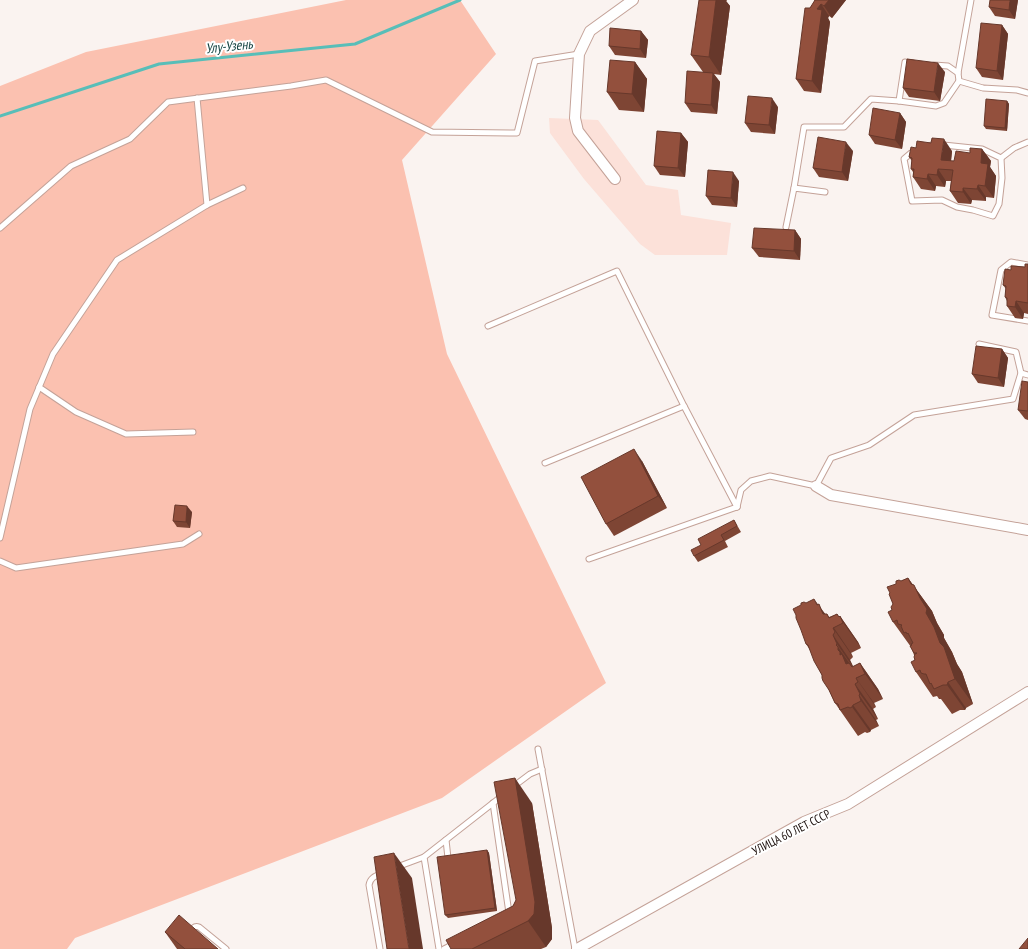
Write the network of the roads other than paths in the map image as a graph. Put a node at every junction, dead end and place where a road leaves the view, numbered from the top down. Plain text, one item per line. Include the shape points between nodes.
1 (633, 0) edge
2 (971, 0) edge
3 (579, 54) junction
4 (922, 64) edge
5 (931, 64) edge
6 (958, 73) junction
7 (959, 81) junction
8 (1028, 93) edge
9 (197, 98) junction
10 (899, 101) junction
11 (1028, 142) edge
12 (1001, 158) junction
13 (615, 179) dead end
14 (243, 188) dead end
15 (794, 188) junction
16 (825, 192) dead end
17 (207, 205) junction
18 (786, 227) dead end
19 (0, 228) edge
20 (1028, 265) edge
21 (1028, 321) edge
22 (488, 326) dead end
23 (978, 344) edge
24 (1021, 373) junction
25 (1028, 375) edge
26 (39, 387) junction
27 (684, 406) junction
28 (193, 432) dead end
29 (545, 463) dead end
30 (816, 486) junction
31 (738, 507) junction
32 (1028, 530) edge
33 (199, 534) dead end
34 (0, 538) edge
35 (589, 559) dead end
36 (0, 561) edge
37 (1028, 692) edge
38 (538, 749) dead end
39 (542, 769) junction
40 (493, 803) junction
41 (446, 840) junction
42 (424, 857) junction
43 (448, 858) edge
44 (505, 918) edge
45 (461, 940) edge
46 (185, 942) edge
47 (226, 949) edge
48 (380, 949) edge
49 (439, 949) edge
50 (444, 949) edge
51 (576, 949) edge

1 - 3 street via 590,31
2 - 6 lane
3 - 9 lane via 535,61 517,133 432,132 326,80
3 - 13 street via 575,118 578,131
4 - 10 lane via 905,62
5 - 6 lane via 948,66
6 - 7 lane
7 - 8 lane via 983,88
7 - 10 lane via 944,103 936,106
9 - 17 lane
9 - 19 lane via 168,102 130,139 71,166
10 - 15 lane via 871,99 844,127 804,127
11 - 12 lane
12 - 12 lane via 999,204 993,216 942,200 912,201 904,159 911,153 934,144 982,148
14 - 17 lane
15 - 16 lane
15 - 18 lane
17 - 26 lane via 116,260 53,354
20 - 21 lane via 1011,262 1001,270 992,315
22 - 27 lane via 617,271
23 - 24 lane via 1016,352
24 - 25 lane
24 - 30 lane via 1013,399 914,415 869,445 831,458
26 - 28 lane via 76,412 126,434
26 - 34 lane via 30,409
27 - 29 lane
27 - 31 lane
30 - 31 lane via 770,476 750,481 741,490
30 - 32 street via 831,495
31 - 35 lane
33 - 36 lane via 183,544 16,568
37 - 51 street, УЛИЦА 60 ЛЕТ СССР via 848,804 804,822
38 - 39 lane
39 - 40 lane via 530,774
39 - 51 lane
40 - 41 lane
40 - 44 lane via 509,912
41 - 42 lane
41 - 43 lane
42 - 48 lane via 373,877 368,885
42 - 49 lane
45 - 50 lane
46 - 47 lane via 196,926

